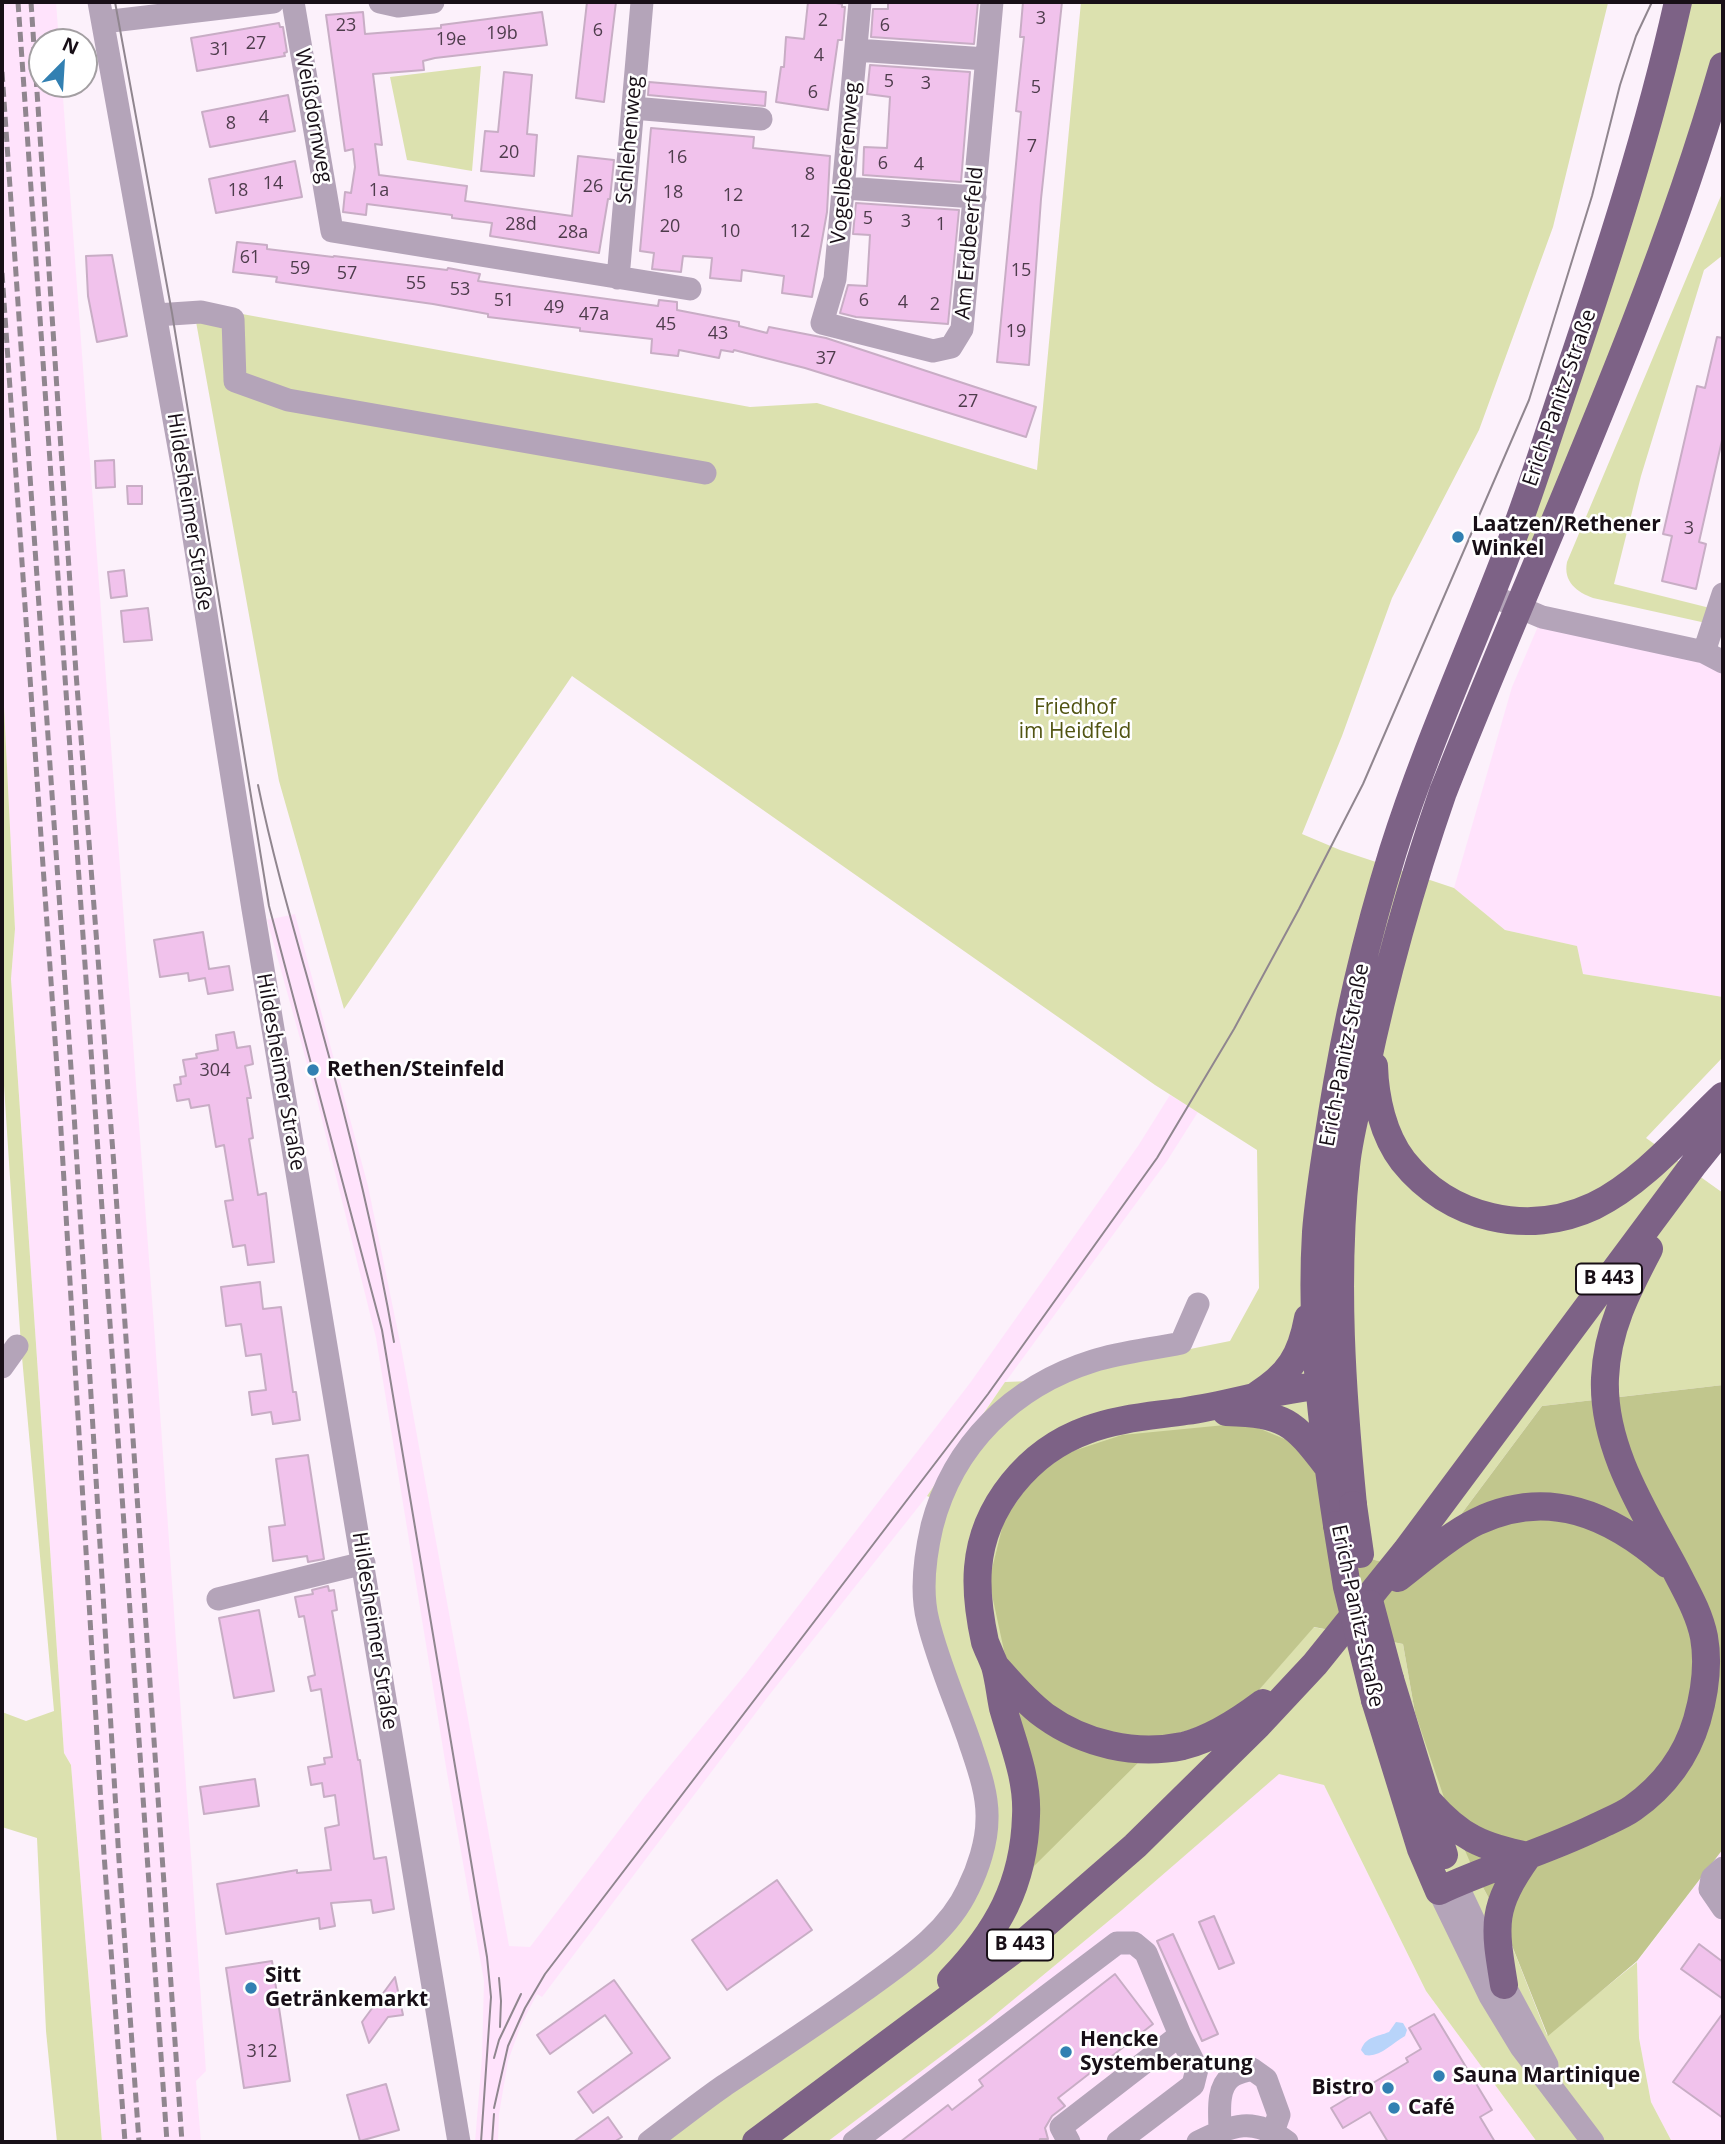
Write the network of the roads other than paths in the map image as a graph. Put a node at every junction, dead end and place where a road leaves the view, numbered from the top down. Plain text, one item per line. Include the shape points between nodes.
1 (273, 2) edge
2 (293, 2) edge
3 (380, 2) edge
4 (433, 2) edge
5 (642, 2) edge
6 (860, 2) edge
7 (992, 2) edge
8 (1678, 2) edge
9 (101, 12) edge
10 (856, 50) junction
11 (986, 59) junction
12 (1723, 66) edge
13 (633, 108) junction
14 (761, 119) dead end
15 (844, 188) junction
16 (975, 197) junction
17 (618, 278) junction
18 (690, 289) dead end
19 (156, 315) junction
20 (822, 323) joint
21 (705, 473) dead end
22 (1723, 594) edge
23 (1490, 595) junction
24 (1519, 607) junction
25 (1714, 657) edge
26 (1372, 1038) junction
27 (1723, 1096) edge
28 (1723, 1128) edge
29 (1694, 1164) junction
30 (1315, 1275) junction
31 (1198, 1304) dead end
32 (17, 1346) dead end
33 (2, 1367) edge
34 (1330, 1386) junction
35 (1255, 1396) junction
36 (1188, 1411) junction
37 (1329, 1468) junction
38 (1345, 1515) junction
39 (363, 1563) junction
40 (1676, 1572) junction
41 (218, 1599) dead end
42 (1360, 1608) junction
43 (1315, 1664) junction
44 (996, 1667) junction
45 (1382, 1690) junction
46 (1427, 1800) junction
47 (1528, 1856) junction
48 (1723, 1868) edge
49 (1447, 1887) junction
50 (1723, 1908) edge
51 (1504, 1985) junction
52 (1180, 2035) junction
53 (899, 2036) junction
54 (1567, 2106) junction
55 (1231, 2128) junction
56 (1280, 2137) edge
57 (459, 2142) edge
58 (649, 2142) edge
59 (756, 2142) edge
60 (854, 2142) edge
61 (1069, 2142) edge
62 (1118, 2142) edge
63 (1198, 2142) edge
64 (1593, 2142) edge

1 - 9 street
2 - 17 street, Weißdornweg via 332,231
3 - 4 street via 398,6
5 - 13 street, Schlehenweg
6 - 10 street, Vogelbeerenweg
7 - 11 street, Am Erdbeerfeld
8 - 23 main road, Erich-Panitz-Straße via 1662,73 1582,334
9 - 19 street, Hildesheimer Straße
10 - 11 street
10 - 15 street, Vogelbeerenweg
11 - 16 street, Am Erdbeerfeld
12 - 24 main road, Erich-Panitz-Straße via 1683,194
13 - 14 street
13 - 17 street, Schlehenweg
15 - 16 street
15 - 20 street, Vogelbeerenweg via 835,279
16 - 20 street, Am Erdbeerfeld via 962,330 951,347 933,351
17 - 18 street
19 - 21 street via 201,312 233,319 235,381 288,400
19 - 39 street, Hildesheimer Straße
22 - 25 street
23 - 24 street
23 - 30 main road, Erich-Panitz-Straße via 1417,782 1368,937 1346,1030 1325,1161
24 - 25 street via 1542,617
24 - 26 main road, Erich-Panitz-Straße via 1419,859
26 - 27 main road via 1383,1124 1402,1160 1451,1202 1489,1218 1557,1219 1595,1206 1625,1187
26 - 34 main road, Erich-Panitz-Straße via 1346,1163
28 - 29 main road, B 443
29 - 40 main road via 1621,1302 1609,1342 1605,1379 1608,1414 1627,1479
29 - 42 main road, B 443
30 - 34 main road, Erich-Panitz-Straße
30 - 35 main road via 1305,1334 1296,1357 1285,1374
31 - 58 street via 1181,1343 1093,1361 1012,1402 980,1432 952,1471 937,1507 923,1586 927,1619 979,1769 987,1819 968,1891 944,1926 914,1954
32 - 33 street
34 - 35 main road
34 - 37 main road, Erich-Panitz-Straße
34 - 38 main road, Erich-Panitz-Straße
35 - 36 main road
36 - 37 main road via 1257,1413 1280,1420 1297,1429
36 - 44 main road via 1089,1429 1061,1441 1014,1481 996,1508 978,1568 986,1643
37 - 38 main road, Erich-Panitz-Straße
38 - 45 main road, Erich-Panitz-Straße, bridge via 1365,1583
39 - 41 street
39 - 57 street, Hildesheimer Straße
40 - 42 main road via 1607,1521 1537,1505 1503,1511 1474,1523
40 - 47 main road via 1693,1600 1707,1665 1694,1732 1679,1762 1657,1789 1631,1810
42 - 43 main road, B 443
43 - 44 main road via 1215,1734 1183,1746 1149,1749 1112,1747 1075,1735 1045,1716
43 - 53 main road, B 443 via 1135,1846 1027,1940
44 - 53 main road via 1024,1785 1027,1814 1018,1871 1010,1899 984,1944
45 - 46 main road, Erich-Panitz-Straße
45 - 49 main road, Erich-Panitz-Straße via 1421,1849
46 - 47 main road via 1469,1838
46 - 49 main road, Erich-Panitz-Straße
47 - 49 main road
47 - 51 main road via 1508,1884 1499,1908 1496,1936
48 - 50 street via 1712,1878 1710,1889
49 - 51 street, Erich-Panitz-Straße
49 - 54 street, Erich-Panitz-Straße via 1490,1996 1521,2047
51 - 54 street, Erich-Panitz-Straße
52 - 60 street via 1146,1953 1134,1943 1117,1943
52 - 61 street via 1061,2127
52 - 62 street via 1197,2069 1193,2085
53 - 59 main road, B 443
54 - 64 street, Erich-Panitz-Straße
55 - 56 street via 1258,2126
55 - 56 street via 1219,2110 1222,2089 1231,2076 1252,2069 1266,2079 1279,2115
55 - 63 street

